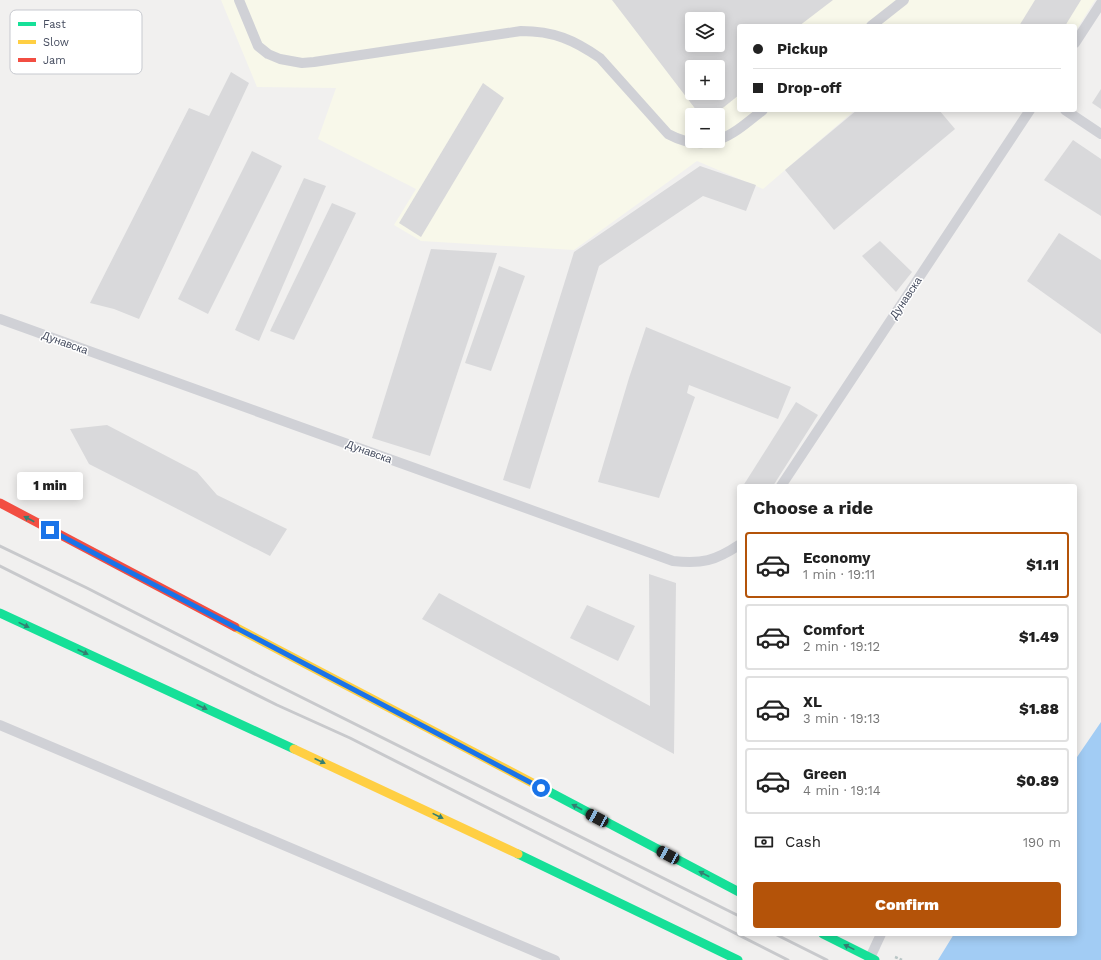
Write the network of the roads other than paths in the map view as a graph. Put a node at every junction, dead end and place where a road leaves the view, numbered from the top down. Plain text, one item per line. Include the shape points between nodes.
1 (239, 0) edge
2 (904, 0) edge
3 (1101, 3) edge
4 (873, 24) edge
5 (1077, 39) edge
6 (760, 112) edge
7 (1029, 112) edge
8 (1068, 112) edge
9 (1101, 134) edge
10 (725, 138) edge
11 (685, 142) edge
12 (0, 320) edge
13 (782, 484) edge
14 (0, 503) edge
15 (737, 546) edge
16 (0, 613) edge
17 (0, 725) edge
18 (737, 891) edge
19 (827, 936) edge
20 (880, 936) edge
21 (734, 958) edge
22 (555, 960) edge
23 (870, 960) edge
24 (875, 960) edge

1 - 11 lane via 258,46 268,54 291,62 314,62 522,31 556,35 600,58 668,134
2 - 4 lane
3 - 5 lane
6 - 10 lane
7 - 13 lane, Дунавска
8 - 9 lane
12 - 15 lane, Дунавска via 673,561 693,563 710,560
18 -> 14 main road
16 -> 21 main road via 390,793
17 - 22 lane
24 -> 19 main road, bridge
20 - 23 lane

